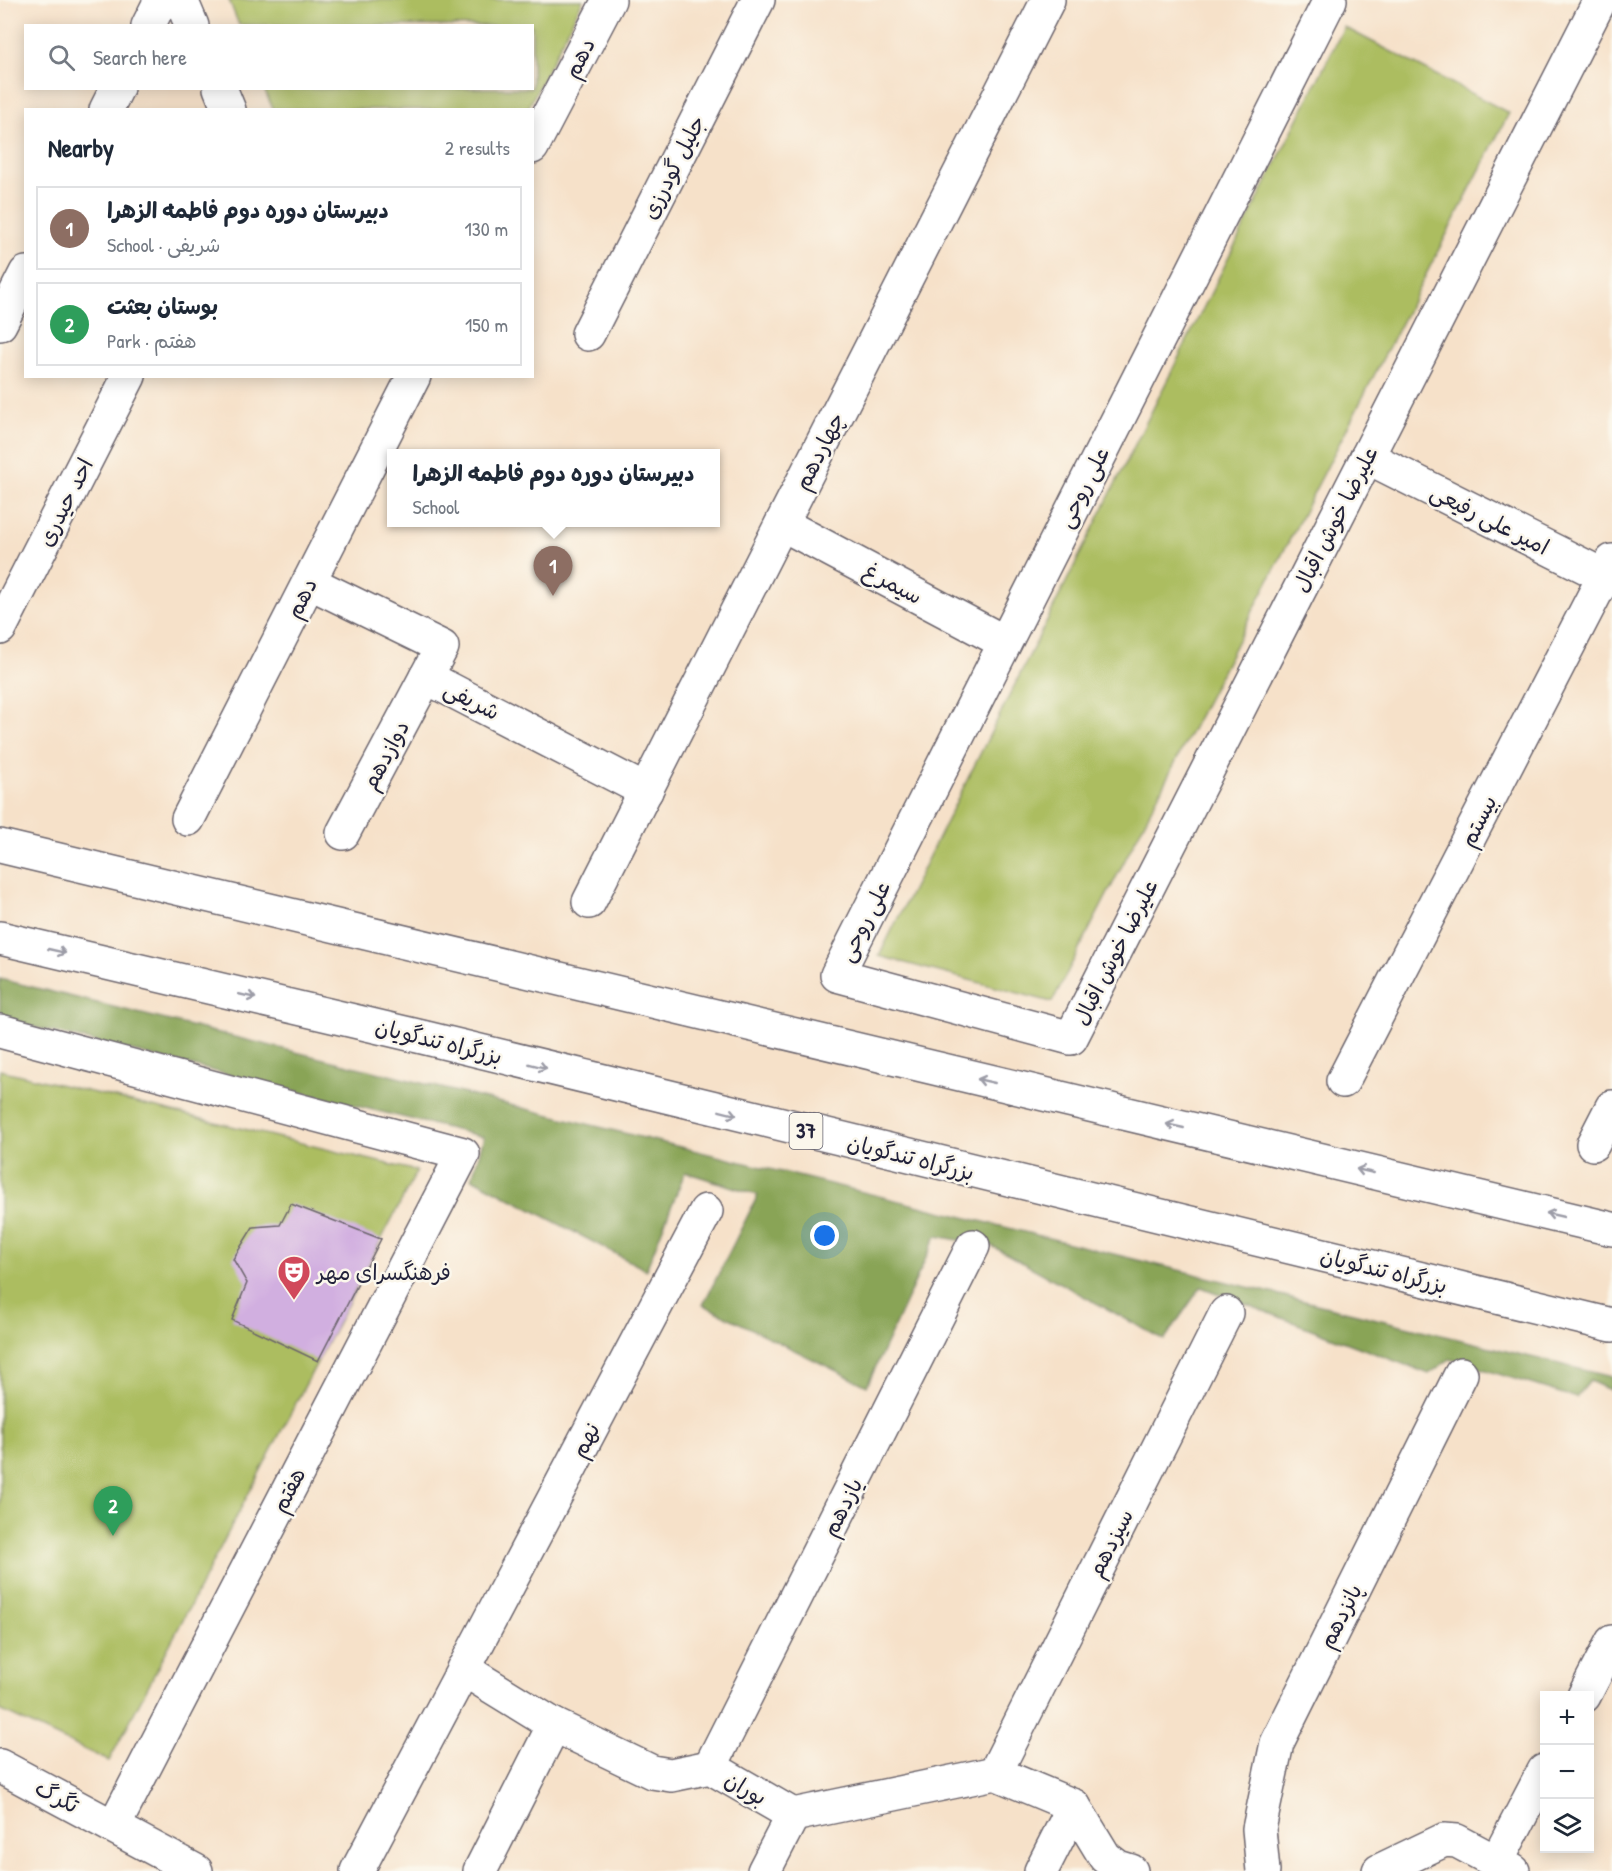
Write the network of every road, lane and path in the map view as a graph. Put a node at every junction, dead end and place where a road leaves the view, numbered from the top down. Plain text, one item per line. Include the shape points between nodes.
1 (161, 0) edge
2 (181, 0) edge
3 (609, 0) edge
4 (758, 0) edge
5 (1048, 0) edge
6 (1330, 0) edge
7 (1600, 0) edge
8 (149, 24) edge
9 (191, 24) edge
10 (116, 90) edge
11 (221, 90) edge
12 (107, 108) edge
13 (228, 108) edge
14 (534, 143) edge
15 (24, 277) edge
16 (0, 324) edge
17 (588, 334) dead end
18 (128, 378) edge
19 (413, 378) edge
20 (1367, 457) junction
21 (782, 524) junction
22 (1609, 572) edge
23 (309, 582) junction
24 (0, 628) edge
25 (1004, 642) junction
26 (426, 677) junction
27 (646, 791) junction
28 (188, 819) dead end
29 (343, 833) dead end
30 (0, 846) edge
31 (589, 902) dead end
32 (0, 938) edge
33 (837, 975) joint
34 (0, 1031) edge
35 (1343, 1081) dead end
36 (1612, 1107) edge
37 (1593, 1144) dead end
38 (706, 1212) dead end
39 (1612, 1228) edge
40 (973, 1246) dead end
41 (1226, 1313) dead end
42 (1612, 1325) edge
43 (1461, 1374) dead end
44 (1612, 1642) edge
45 (463, 1669) junction
46 (1586, 1691) edge
47 (554, 1725) junction
48 (0, 1766) edge
49 (710, 1767) junction
50 (995, 1773) junction
51 (1540, 1783) edge
52 (1074, 1806) junction
53 (793, 1815) junction
54 (114, 1826) junction
55 (1505, 1867) edge
56 (196, 1871) edge
57 (357, 1871) edge
58 (480, 1871) edge
59 (764, 1871) edge
60 (1041, 1871) edge
61 (1131, 1871) edge
62 (1263, 1871) edge
63 (1379, 1871) edge

1 - 8 main road
2 - 9 main road
3 - 14 main road, دهم
4 - 17 main road, جلیل گودرزی
5 - 21 main road, چهاردهم
6 - 25 main road, علی روحی
7 - 20 main road, علیرضا خوش اقبال
10 - 12 main road
11 - 13 main road
15 - 16 main road
18 - 24 main road, احد حیدری
19 - 23 main road, دهم
20 - 22 main road, امیر علی رفیعی
20 - 33 main road, علیرضا خوش اقبال via 1071,1038
21 - 25 main road, سیمرغ
21 - 27 main road, چهاردهم
22 - 35 main road, بیستم
23 - 26 main road, شریفی via 442,647
23 - 28 main road, دهم
25 - 33 main road, علی روحی
26 - 27 main road, شریفی
26 - 29 main road, دوازدهم
27 - 31 main road, چهاردهم
39 -> 30 main road
32 -> 42 main road, بزرگراه تندگویان / 37
34 - 54 main road, هفتم via 463,1154
36 - 37 main road
38 - 45 main road, نهم
40 - 49 main road, یازدهم
41 - 50 main road, سیزدهم
43 - 62 main road, پانزدهم via 1277,1743 1259,1829
44 - 46 main road
45 - 47 main road, بوران
45 - 57 main road
47 - 49 main road, بوران via 652,1772 671,1775
47 - 58 main road
48 - 54 main road, تگرگ
49 - 53 main road, بوران
50 - 52 main road
50 - 53 main road, بوران
51 - 55 main road
52 - 60 main road
52 - 61 main road via 1105,1857
53 - 59 main road
54 - 56 main road
55 - 63 main road via 1457,1840 1444,1840

